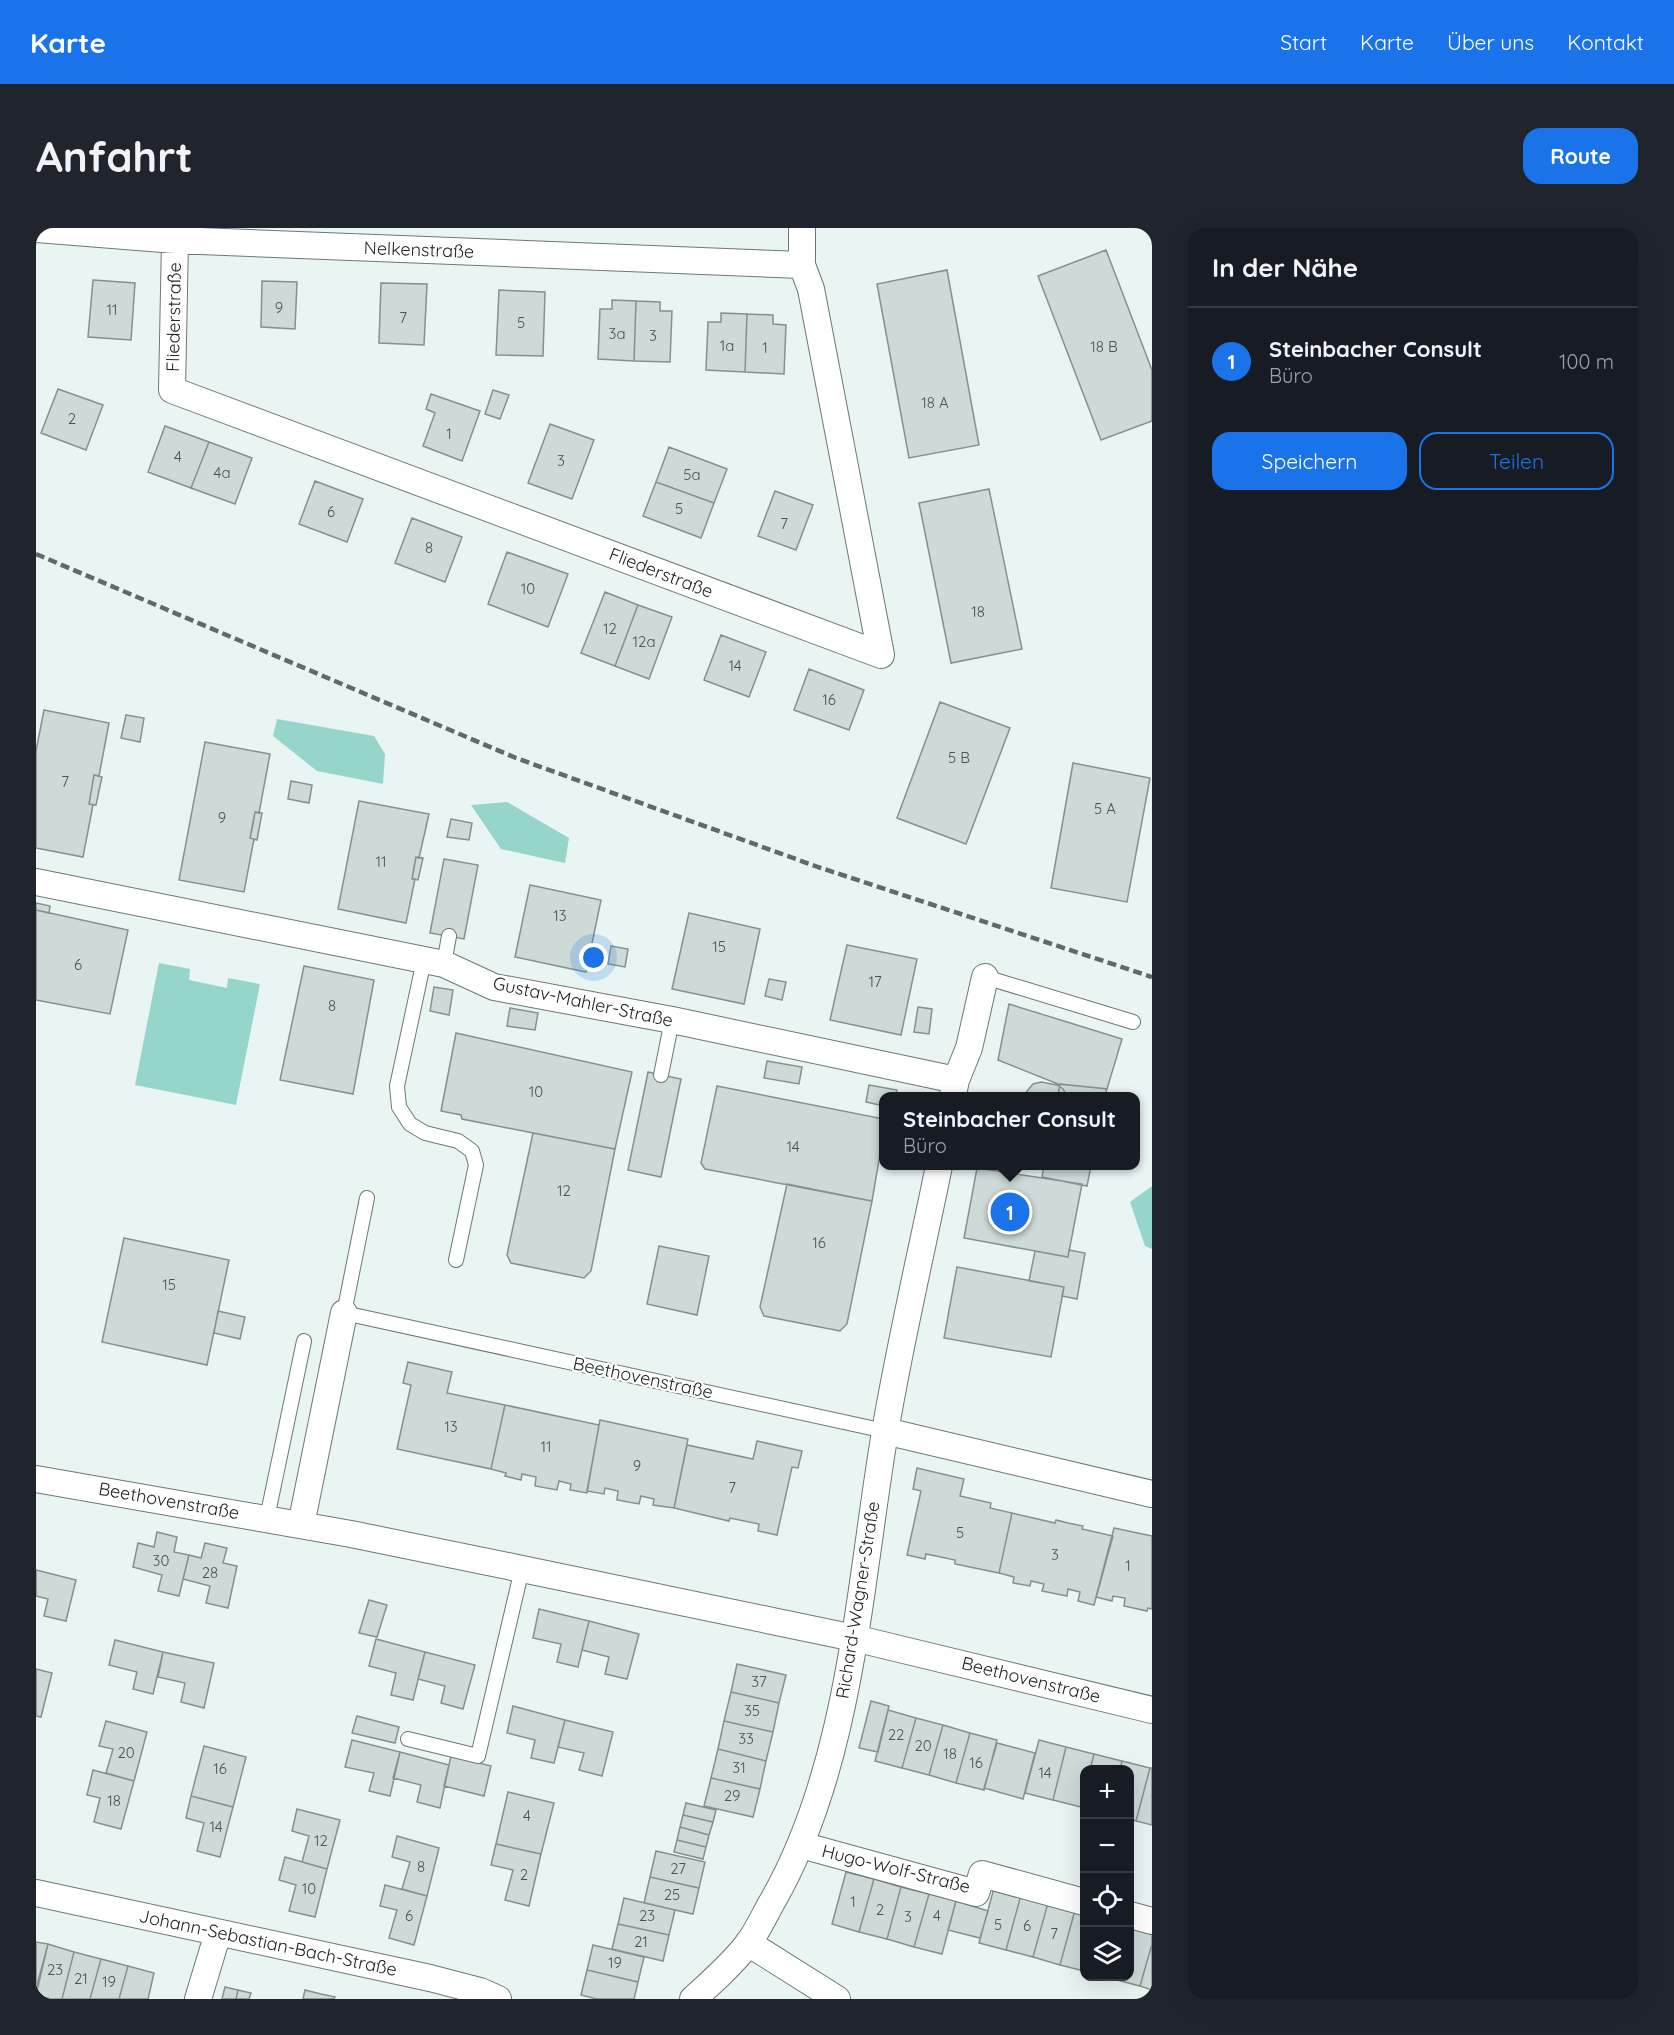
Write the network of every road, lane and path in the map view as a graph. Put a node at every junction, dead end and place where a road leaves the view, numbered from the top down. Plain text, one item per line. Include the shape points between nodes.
1 (802, 228) edge
2 (36, 229) edge
3 (175, 240) junction
4 (802, 265) junction
5 (36, 882) edge
6 (449, 936) dead end
7 (434, 962) junction
8 (985, 978) joint
9 (672, 1020) junction
10 (1133, 1022) dead end
11 (661, 1075) dead end
12 (954, 1088) edge
13 (938, 1170) edge
14 (367, 1198) dead end
15 (456, 1260) dead end
16 (344, 1313) junction
17 (304, 1341) dead end
18 (885, 1431) junction
19 (36, 1479) edge
20 (1152, 1494) edge
21 (267, 1518) junction
22 (301, 1525) junction
23 (522, 1569) junction
24 (854, 1638) junction
25 (1152, 1710) edge
26 (408, 1739) dead end
27 (801, 1845) junction
28 (36, 1893) edge
29 (1080, 1901) edge
30 (1134, 1916) edge
31 (1152, 1921) edge
32 (218, 1933) junction
33 (748, 1943) junction
34 (198, 1999) edge
35 (498, 1999) edge
36 (693, 1999) edge
37 (837, 1999) edge

1 - 4 street, Fliederstraße
2 - 3 street, Nelkenstraße
3 - 4 street, Nelkenstraße
3 - 4 street, Fliederstraße via 172,390 881,655 811,290
5 - 7 street, Gustav-Mahler-Straße
6 - 7 lane
7 - 9 street, Gustav-Mahler-Straße via 494,987
7 - 15 lane via 397,1086 399,1107 410,1124 472,1151 476,1165
8 - 10 lane
8 - 12 street via 969,1048
9 - 11 lane
9 - 12 street, Gustav-Mahler-Straße
13 - 18 street, Richard-Wagner-Straße
14 - 16 lane
16 - 18 lane, Beethovenstraße
16 - 22 street
17 - 21 lane
18 - 20 street, Beethovenstraße
18 - 24 street, Richard-Wagner-Straße
19 - 21 street, Beethovenstraße
21 - 22 street, Beethovenstraße
22 - 23 street, Beethovenstraße
23 - 24 street, Beethovenstraße
23 - 26 lane via 478,1756
24 - 25 street, Beethovenstraße
24 - 27 street, Richard-Wagner-Straße via 830,1753
27 - 29 street, Hugo-Wolf-Straße via 976,1893 981,1874
27 - 33 street, Richard-Wagner-Straße
28 - 32 street, Johann-Sebastian-Bach-Straße
30 - 31 street
32 - 34 street
32 - 35 street, Johann-Sebastian-Bach-Straße via 452,1984
33 - 36 street, Richard-Wagner-Straße
33 - 37 street

